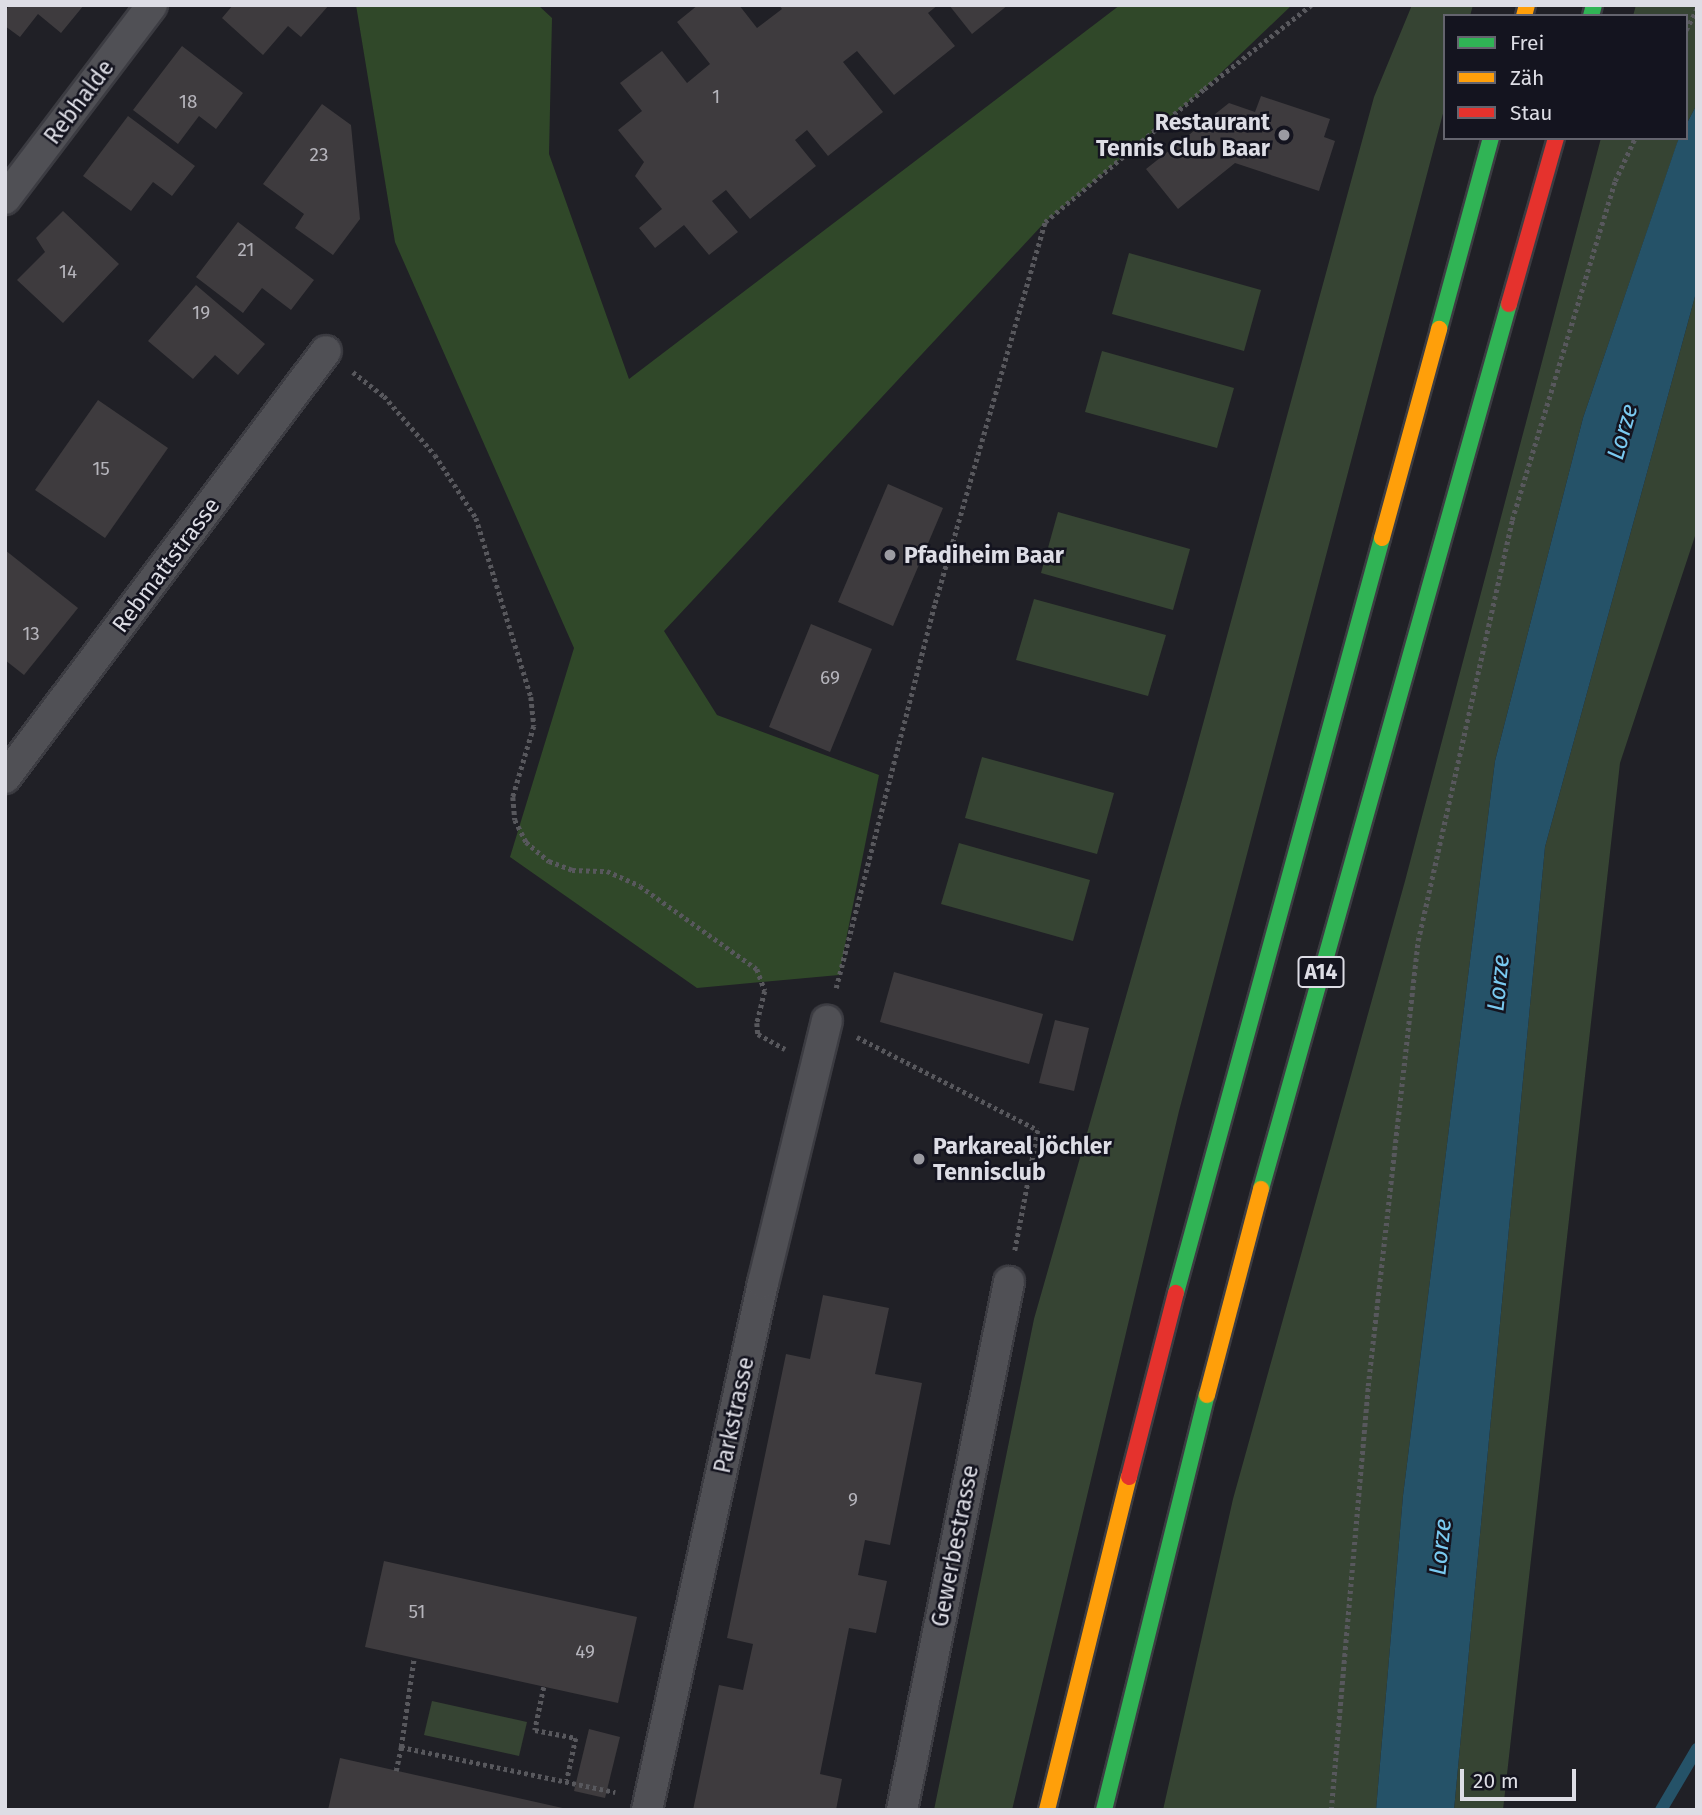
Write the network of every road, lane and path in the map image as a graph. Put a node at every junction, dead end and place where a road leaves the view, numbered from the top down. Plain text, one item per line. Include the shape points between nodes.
1 (152, 5) edge
2 (1311, 5) edge
3 (1697, 8) edge
4 (1688, 26) edge
5 (1490, 140) edge
6 (1555, 140) edge
7 (1634, 140) edge
8 (5, 199) edge
9 (326, 351) joint
10 (5, 778) edge
11 (827, 1021) junction
12 (816, 1067) junction
13 (1009, 1282) joint
14 (414, 1658) dead end
15 (544, 1687) dead end
16 (401, 1746) junction
17 (396, 1771) dead end
18 (568, 1780) junction
19 (615, 1791) dead end
20 (648, 1810) edge
21 (902, 1810) edge
22 (1047, 1810) edge
23 (1104, 1810) edge
24 (1331, 1810) edge

1 - 8 street, Rebhalde
2 - 11 path via 1045,222 932,616
3 - 4 path
5 - 22 highway, A14 via 1166,1329
6 - 23 highway, A14 via 1269,1161
7 - 24 path via 1615,181 1512,520 1418,941 1368,1387
9 - 10 street, Rebmattstrasse
9 - 12 path via 384,396 435,455 476,518 531,697 534,726 513,797 515,820 526,842 548,862 572,870 607,871 640,886 757,969 765,991 758,1034
11 - 12 street, Parkstrasse
11 - 13 path via 1038,1130
12 - 20 street, Parkstrasse via 763,1283
13 - 21 street, Gewerbestrasse
14 - 16 path
15 - 18 path via 535,1730 576,1738
16 - 17 path
16 - 18 path
18 - 19 path

